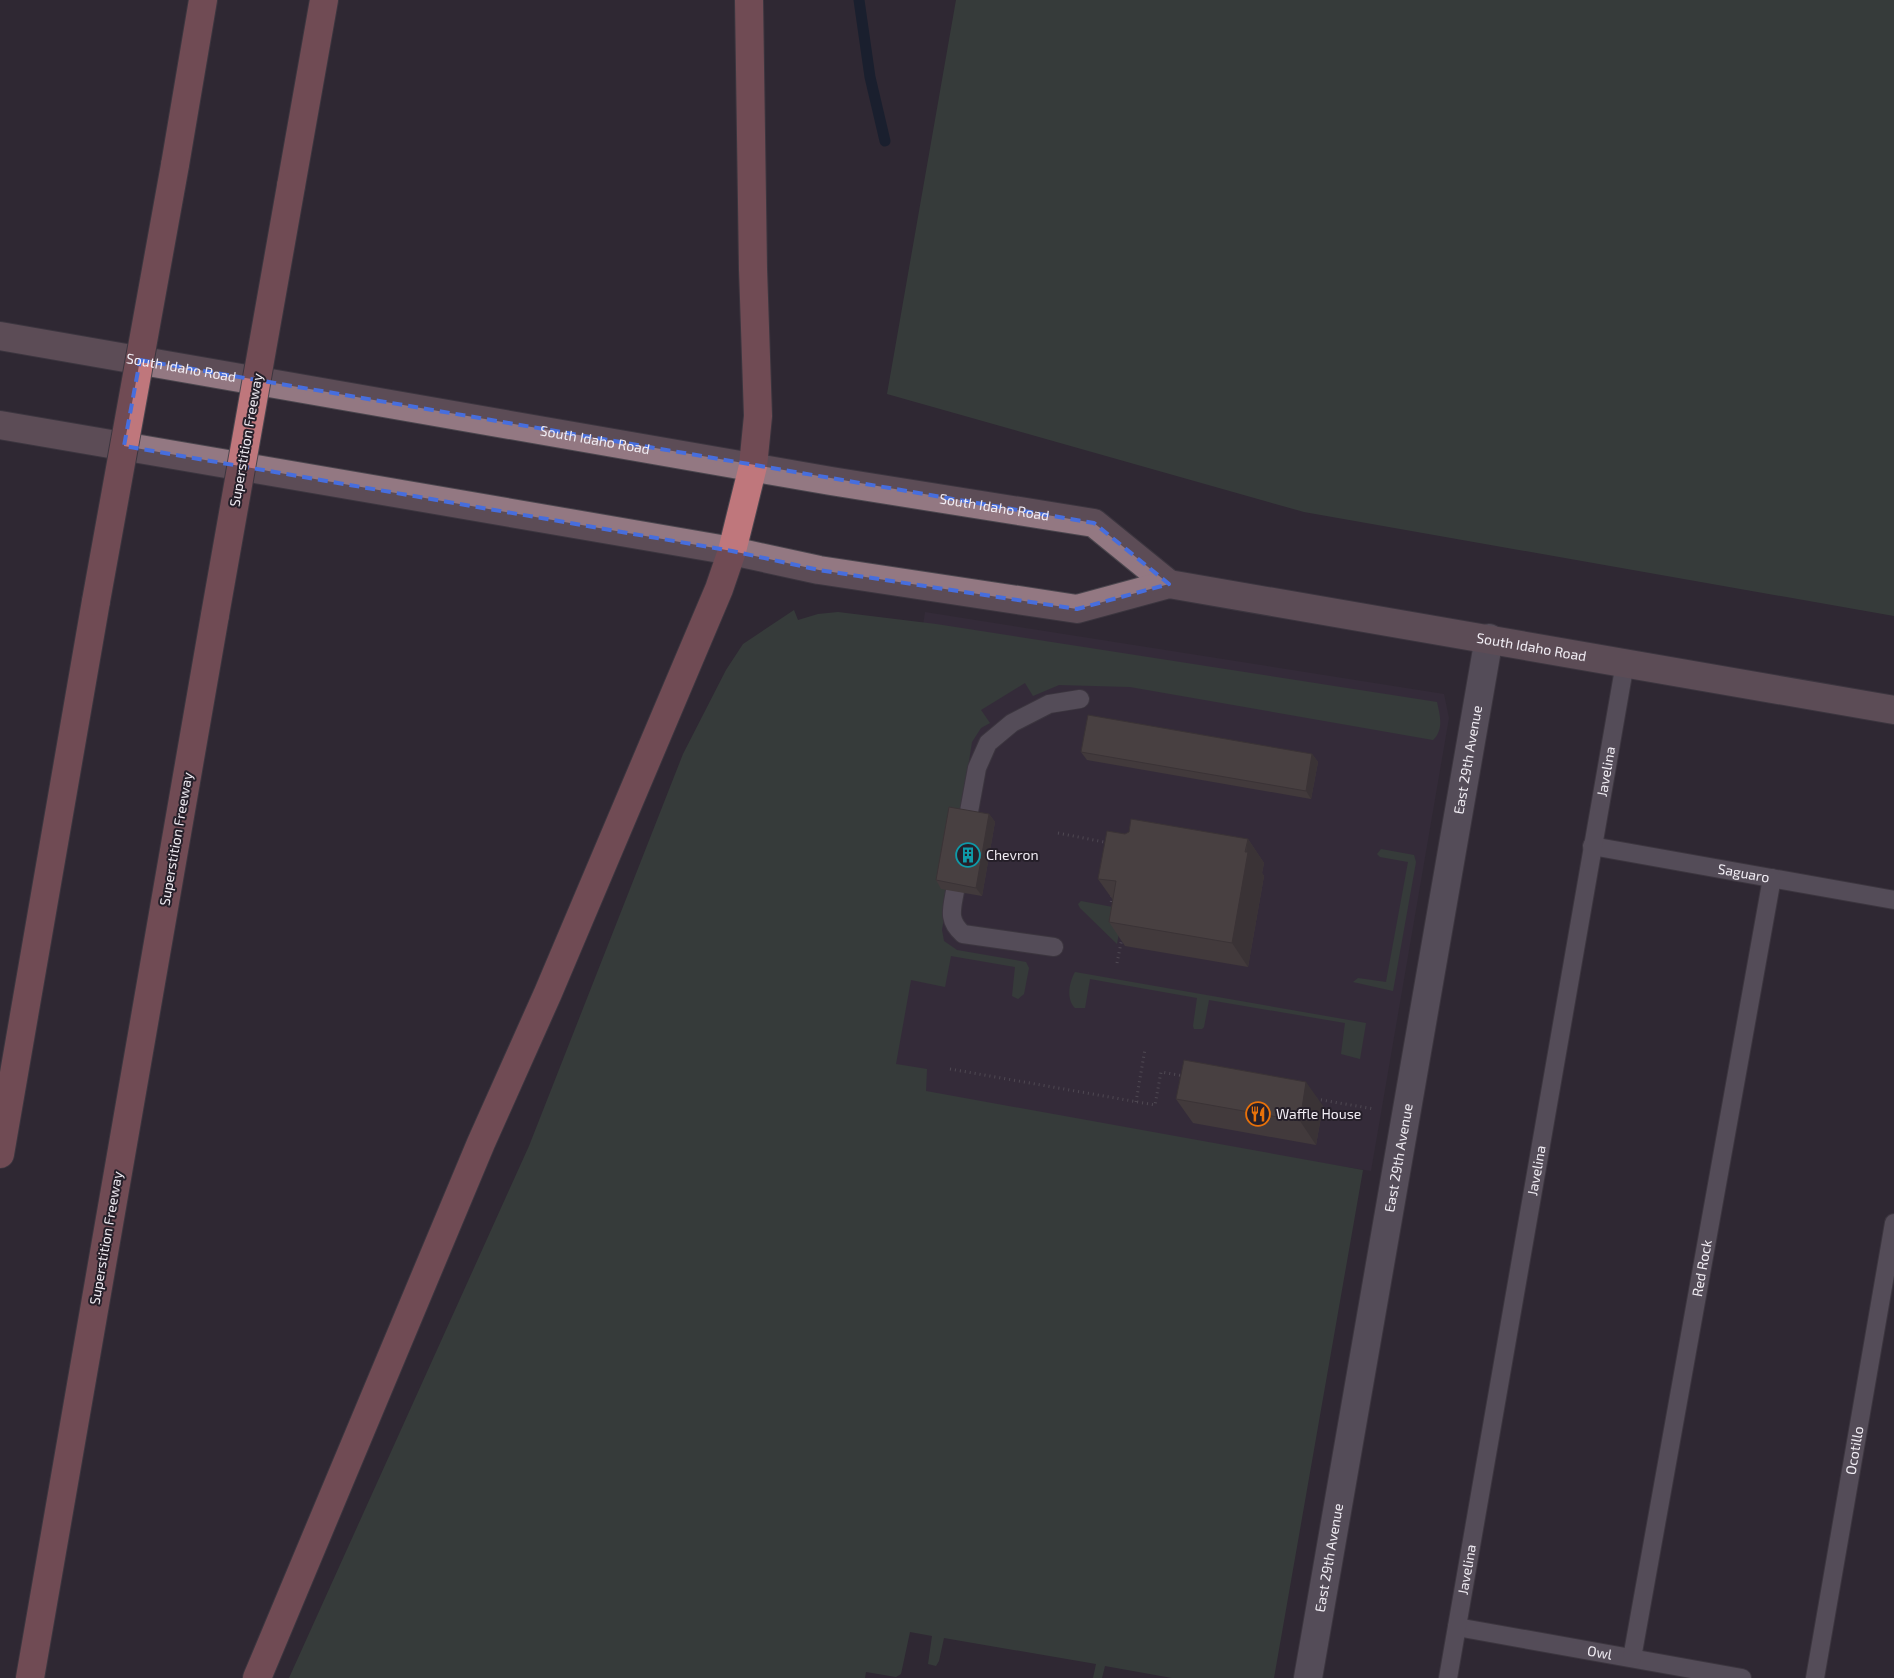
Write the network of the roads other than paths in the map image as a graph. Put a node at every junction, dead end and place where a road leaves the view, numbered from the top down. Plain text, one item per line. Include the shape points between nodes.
1 (203, 0) edge
2 (324, 0) edge
3 (749, 0) edge
4 (0, 336) edge
5 (0, 424) edge
6 (753, 466) junction
7 (732, 552) junction
8 (1169, 584) junction
9 (1489, 638) junction
10 (1625, 663) junction
11 (1080, 699) dead end
12 (1894, 710) edge
13 (968, 817) edge
14 (1592, 846) junction
15 (1772, 878) junction
16 (955, 891) edge
17 (1894, 900) edge
18 (1054, 947) dead end
19 (0, 1154) edge
20 (1894, 1224) edge
21 (1457, 1627) junction
22 (1632, 1658) junction
23 (30, 1678) edge
24 (257, 1678) edge
25 (1308, 1678) edge
26 (1448, 1678) edge
27 (1742, 1678) edge
28 (1814, 1678) edge

1 - 19 highway, bridge
2 - 23 highway, Superstition Freeway, bridge
3 - 6 highway via 758,416
4 - 6 main road, South Idaho Road
5 - 7 main road, South Idaho Road
6 - 7 highway
6 - 8 main road, South Idaho Road via 1094,523
7 - 8 main road, South Idaho Road via 819,570 1077,609
7 - 24 highway
8 - 9 main road, South Idaho Road
9 - 10 main road, South Idaho Road
9 - 25 street, East 29th Avenue
10 - 12 main road, South Idaho Road
10 - 14 lane, Javelina
11 - 13 lane via 1048,704 1012,723 988,744 977,768
14 - 15 lane, Saguaro
14 - 21 lane, Javelina
15 - 17 lane, Saguaro
15 - 22 lane, Red Rock
16 - 18 lane via 952,914 954,926 962,934
20 - 28 lane, Ocotillo
21 - 22 lane, Owl
21 - 26 lane, Javelina
22 - 27 lane, Owl

